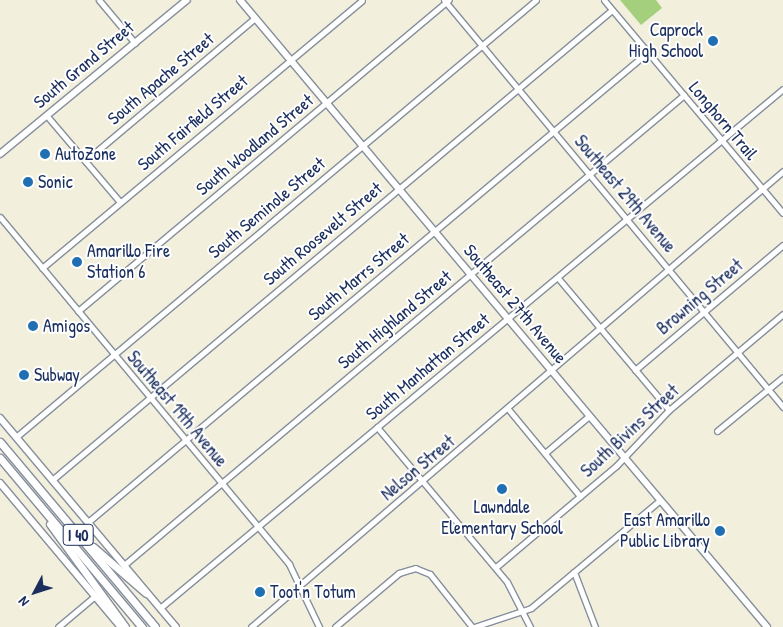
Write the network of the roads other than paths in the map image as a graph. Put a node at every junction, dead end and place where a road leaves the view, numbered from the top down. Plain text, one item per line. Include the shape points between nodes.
1 (99, 0) edge
2 (187, 0) edge
3 (240, 0) edge
4 (362, 0) edge
5 (536, 0) edge
6 (604, 0) edge
7 (446, 1) edge
8 (612, 10) junction
9 (255, 18) junction
10 (135, 43) junction
11 (482, 46) junction
12 (648, 52) junction
13 (290, 60) junction
14 (518, 88) junction
15 (783, 89) edge
16 (684, 95) junction
17 (326, 103) junction
18 (47, 116) junction
19 (554, 131) junction
20 (722, 140) junction
21 (362, 146) junction
22 (0, 154) edge
23 (84, 160) junction
24 (783, 171) edge
25 (590, 174) junction
26 (762, 188) junction
27 (398, 189) junction
28 (120, 202) junction
29 (783, 213) edge
30 (0, 217) edge
31 (628, 219) junction
32 (434, 232) junction
33 (783, 246) edge
34 (668, 267) junction
35 (42, 268) junction
36 (470, 275) junction
37 (558, 278) junction
38 (78, 311) junction
39 (705, 311) junction
40 (783, 314) edge
41 (507, 318) junction
42 (598, 326) junction
43 (739, 352) junction
44 (114, 354) junction
45 (635, 370) junction
46 (553, 373) junction
47 (783, 377) edge
48 (768, 389) junction
49 (149, 398) junction
50 (783, 407) edge
51 (509, 410) junction
52 (669, 410) junction
53 (589, 416) junction
54 (0, 418) edge
55 (377, 427) junction
56 (717, 431) dead end
57 (16, 437) junction
58 (185, 440) junction
59 (0, 443) edge
60 (545, 453) junction
61 (624, 457) junction
62 (0, 458) edge
63 (52, 480) junction
64 (423, 482) junction
65 (0, 483) edge
66 (221, 483) junction
67 (580, 496) junction
68 (660, 500) junction
69 (38, 504) junction
70 (88, 522) junction
71 (258, 526) junction
72 (73, 530) junction
73 (124, 565) junction
74 (496, 567) junction
75 (574, 572) junction
76 (301, 585) junction
77 (146, 593) junction
78 (95, 596) junction
79 (160, 608) junction
80 (525, 611) junction
81 (58, 627) edge
82 (121, 627) edge
83 (125, 627) edge
84 (142, 627) edge
85 (155, 627) edge
86 (176, 627) edge
87 (251, 627) edge
88 (319, 627) edge
89 (335, 627) edge
90 (473, 627) edge
91 (530, 627) edge
92 (595, 627) edge
93 (767, 627) edge

1 - 10 street
2 - 10 main road, South Grand Street
3 - 9 main road, Southeast 27th Avenue
4 - 13 street, South Fairfield Street
5 - 11 street, South Seminole Street
6 - 8 street, Longhorn Trail
7 - 11 street, Southeast 29th Avenue
7 - 17 street, South Woodland Street
8 - 12 street, Longhorn Trail
8 - 14 street, South Roosevelt Street
9 - 13 main road, Southeast 27th Avenue
9 - 23 street, South Apache Street
10 - 18 main road, South Grand Street
11 - 14 street, Southeast 29th Avenue
11 - 21 street, South Seminole Street
12 - 16 street, Longhorn Trail
12 - 19 street, South Marrs Street
13 - 17 main road, Southeast 27th Avenue
13 - 28 street, South Fairfield Street
14 - 19 street, Southeast 29th Avenue
14 - 27 street, South Roosevelt Street
15 - 20 street, South Manhattan Street
16 - 20 street, Longhorn Trail
16 - 25 street, South Highland Street
17 - 21 main road, Southeast 27th Avenue
17 - 38 street, South Woodland Street
18 - 22 main road, South Grand Street
18 - 23 street
19 - 25 street, Southeast 29th Avenue
19 - 32 street, South Marrs Street
20 - 26 street, Longhorn Trail
20 - 31 street, South Manhattan Street
21 - 27 main road, Southeast 27th Avenue
21 - 44 street, South Seminole Street
23 - 28 street
24 - 26 street, Nelson Street
25 - 31 street, Southeast 29th Avenue
25 - 36 street, South Highland Street
26 - 29 street, Longhorn Trail
26 - 34 street, Nelson Street
27 - 32 main road, Southeast 27th Avenue
27 - 49 street, South Roosevelt Street
28 - 35 street, South Fairfield Street
30 - 35 street, Southeast 19th Avenue
31 - 34 street, Southeast 29th Avenue
31 - 37 street, South Manhattan Street
32 - 36 main road, Southeast 27th Avenue
32 - 58 street, South Marrs Street
33 - 39 street, Browning Street
34 - 39 street, Southeast 29th Avenue
34 - 42 street, Nelson Street
35 - 38 street, Southeast 19th Avenue
36 - 41 main road, Southeast 27th Avenue
36 - 66 street, South Highland Street
37 - 41 street, South Manhattan Street
37 - 42 street
38 - 44 street, Southeast 19th Avenue
39 - 43 street, Southeast 29th Avenue
39 - 45 street, Browning Street
40 - 43 street, South Bivins Street
41 - 46 main road, Southeast 27th Avenue
41 - 55 street, South Manhattan Street
42 - 45 street
42 - 46 street, Nelson Street via 570,350
43 - 48 street, Southeast 29th Avenue
43 - 52 street, South Bivins Street
44 - 49 street, Southeast 19th Avenue
44 - 57 street, South Seminole Street
45 - 52 street
46 - 51 street, Nelson Street
46 - 53 main road, Southeast 27th Avenue
47 - 48 street
48 - 50 street, Southeast 29th Avenue
48 - 56 street
49 - 58 street, Southeast 19th Avenue
49 - 63 street, South Roosevelt Street
51 - 60 street
51 - 64 street, Nelson Street
52 - 61 street, South Bivins Street
53 - 60 street
53 - 61 main road, Southeast 27th Avenue
54 - 57 main road
55 - 64 street
55 - 71 street, South Manhattan Street
57 - 63 main road
58 - 66 street, Southeast 19th Avenue
58 - 70 street, South Marrs Street
59 - 72 highway, I 40
60 - 67 street
61 - 67 street, South Bivins Street
61 - 68 main road, Southeast 27th Avenue
62 - 69 highway, I 40
63 - 70 main road
64 - 74 street
64 - 76 street, Nelson Street
65 - 78 main road
66 - 71 street, Southeast 19th Avenue
66 - 73 street, South Highland Street
67 - 74 street, South Bivins Street
68 - 75 street
68 - 93 main road, Southeast 27th Avenue
69 - 83 highway
69 - 84 highway, I 40
70 - 73 main road
71 - 76 street, Southeast 19th Avenue
71 - 79 street, South Manhattan Street
72 - 77 highway
72 - 85 highway, I 40
73 - 77 main road
74 - 80 street
75 - 80 street
75 - 92 street
76 - 87 street, Nelson Street
76 - 88 street, Southeast 19th Avenue
77 - 79 main road
78 - 81 street
78 - 82 main road
79 - 86 main road
80 - 90 street
80 - 91 street
89 - 90 street via 399,573 415,568 430,574

